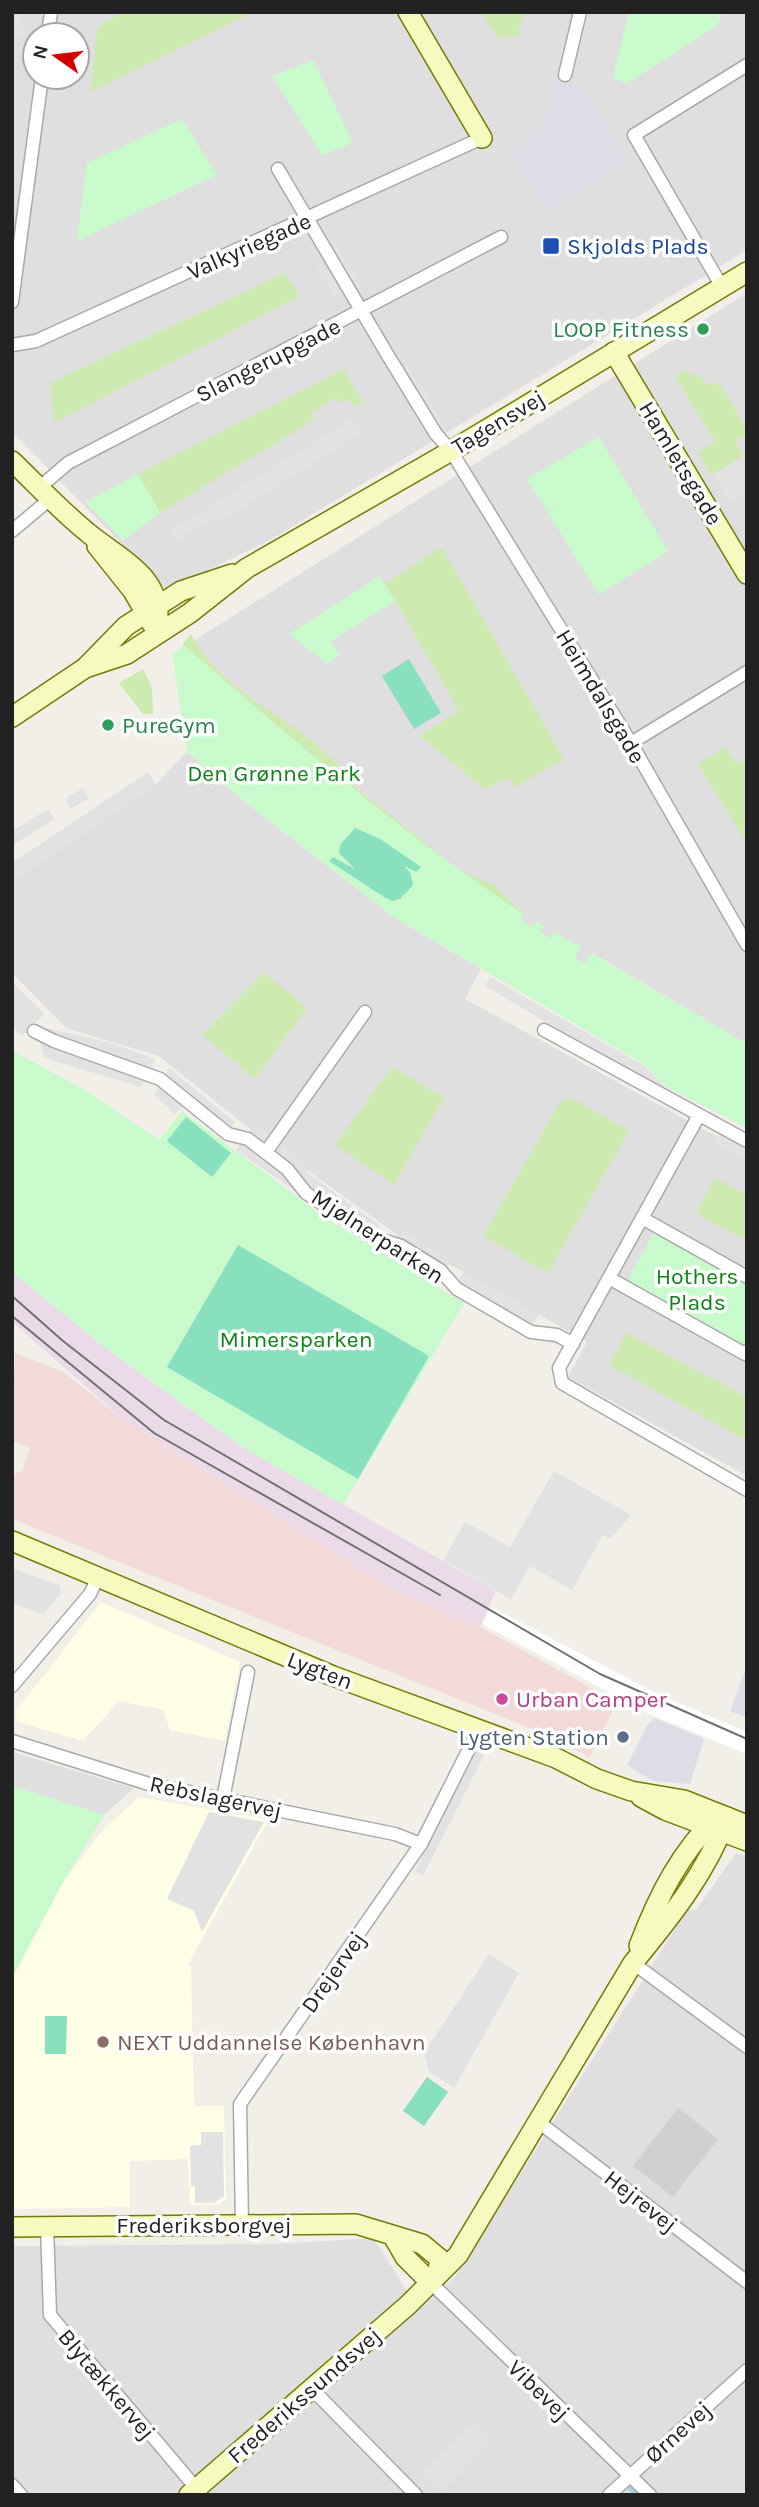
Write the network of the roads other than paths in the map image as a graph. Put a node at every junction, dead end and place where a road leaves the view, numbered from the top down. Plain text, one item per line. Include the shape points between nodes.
1 (408, 12) edge
2 (580, 12) edge
3 (747, 65) edge
4 (565, 75) dead end
5 (40, 91) edge
6 (482, 138) joint
7 (278, 169) dead end
8 (306, 221) junction
9 (500, 237) dead end
10 (747, 272) edge
11 (722, 287) junction
12 (12, 302) edge
13 (360, 313) junction
14 (12, 345) edge
15 (614, 352) junction
16 (451, 451) junction
17 (12, 461) edge
18 (45, 493) junction
19 (12, 531) edge
20 (247, 568) junction
21 (747, 574) edge
22 (151, 609) junction
23 (158, 634) junction
24 (85, 668) junction
25 (747, 672) edge
26 (12, 717) edge
27 (631, 743) junction
28 (747, 945) edge
29 (365, 1012) dead end
30 (544, 1030) dead end
31 (34, 1031) dead end
32 (698, 1117) junction
33 (747, 1141) edge
34 (266, 1152) junction
35 (642, 1219) junction
36 (747, 1277) edge
37 (609, 1278) junction
38 (573, 1344) junction
39 (747, 1351) edge
40 (747, 1490) edge
41 (12, 1541) edge
42 (99, 1575) junction
43 (248, 1672) dead end
44 (12, 1686) edge
45 (479, 1730) junction
46 (12, 1741) edge
47 (223, 1799) junction
48 (724, 1824) edge
49 (421, 1844) junction
50 (632, 1963) junction
51 (747, 2047) edge
52 (536, 2120) junction
53 (47, 2226) junction
54 (242, 2226) junction
55 (12, 2227) edge
56 (431, 2278) junction
57 (747, 2282) edge
58 (747, 2370) edge
59 (312, 2389) junction
60 (629, 2476) junction
61 (12, 2485) edge
62 (195, 2493) edge
63 (21, 2495) edge
64 (416, 2495) edge
65 (609, 2495) edge
66 (650, 2495) edge

1 - 6 street
2 - 4 street
3 - 11 street via 634,135
5 - 12 street
6 - 8 street, Valkyriegade
7 - 8 street, Heimdalsgade
8 - 13 street, Heimdalsgade
8 - 14 street, Valkyriegade via 36,341
9 - 13 street, Slangerupgade
10 - 11 street, Tagensvej
11 - 15 street, Tagensvej
13 - 16 street, Heimdalsgade
13 - 18 street, Slangerupgade via 68,463
15 - 16 street, Tagensvej
15 - 21 street, Hamletsgade
16 - 20 street, Tagensvej
16 - 27 street, Heimdalsgade
17 - 18 street
18 - 19 street, Slangerupgade
18 - 22 street via 88,533
20 - 22 street, Tagensvej via 181,591
20 - 23 street, Tagensvej
22 - 23 street
22 - 24 street, Tagensvej via 116,634
23 - 24 street, Tagensvej via 127,654
24 - 26 street, Tagensvej
25 - 27 street
27 - 28 street, Heimdalsgade
29 - 34 street
30 - 32 street
31 - 34 street, Mjølnerparken via 160,1079 228,1133 248,1139
32 - 33 street
32 - 35 street
34 - 38 street, Mjølnerparken via 300,1181 306,1193 373,1237 401,1246 440,1270 457,1289 531,1332 557,1335
35 - 36 street
35 - 37 street
37 - 38 street
37 - 39 street via 745,1354
38 - 40 street via 559,1368 562,1383
41 - 42 street, Lygten
42 - 44 street via 90,1594
42 - 45 street, Lygten via 320,1671
43 - 47 street
45 - 48 street, Lygten via 556,1758 665,1810
45 - 49 street, Drejervej
46 - 47 street, Rebslagervej via 149,1784
47 - 49 street, Rebslagervej via 395,1834
48 - 50 street, Frederikssundsvej via 715,1851 664,1926
49 - 54 street, Drejervej via 240,2104
50 - 51 street
50 - 52 street, Frederikssundsvej
52 - 56 street, Frederikssundsvej via 461,2252
52 - 57 street, Hejrevej
53 - 54 street, Frederiksborgvej
53 - 55 street, Frederiksborgvej
53 - 62 street, Blytækkervej via 50,2315
54 - 56 street, Frederiksborgvej via 356,2224 393,2236 405,2257
56 - 59 street, Frederikssundsvej
56 - 60 street, Vibevej
58 - 60 street, Ørnevej
59 - 62 street, Frederikssundsvej
59 - 64 street
60 - 65 street, Ørnevej
60 - 66 street, Vibevej
61 - 63 street

